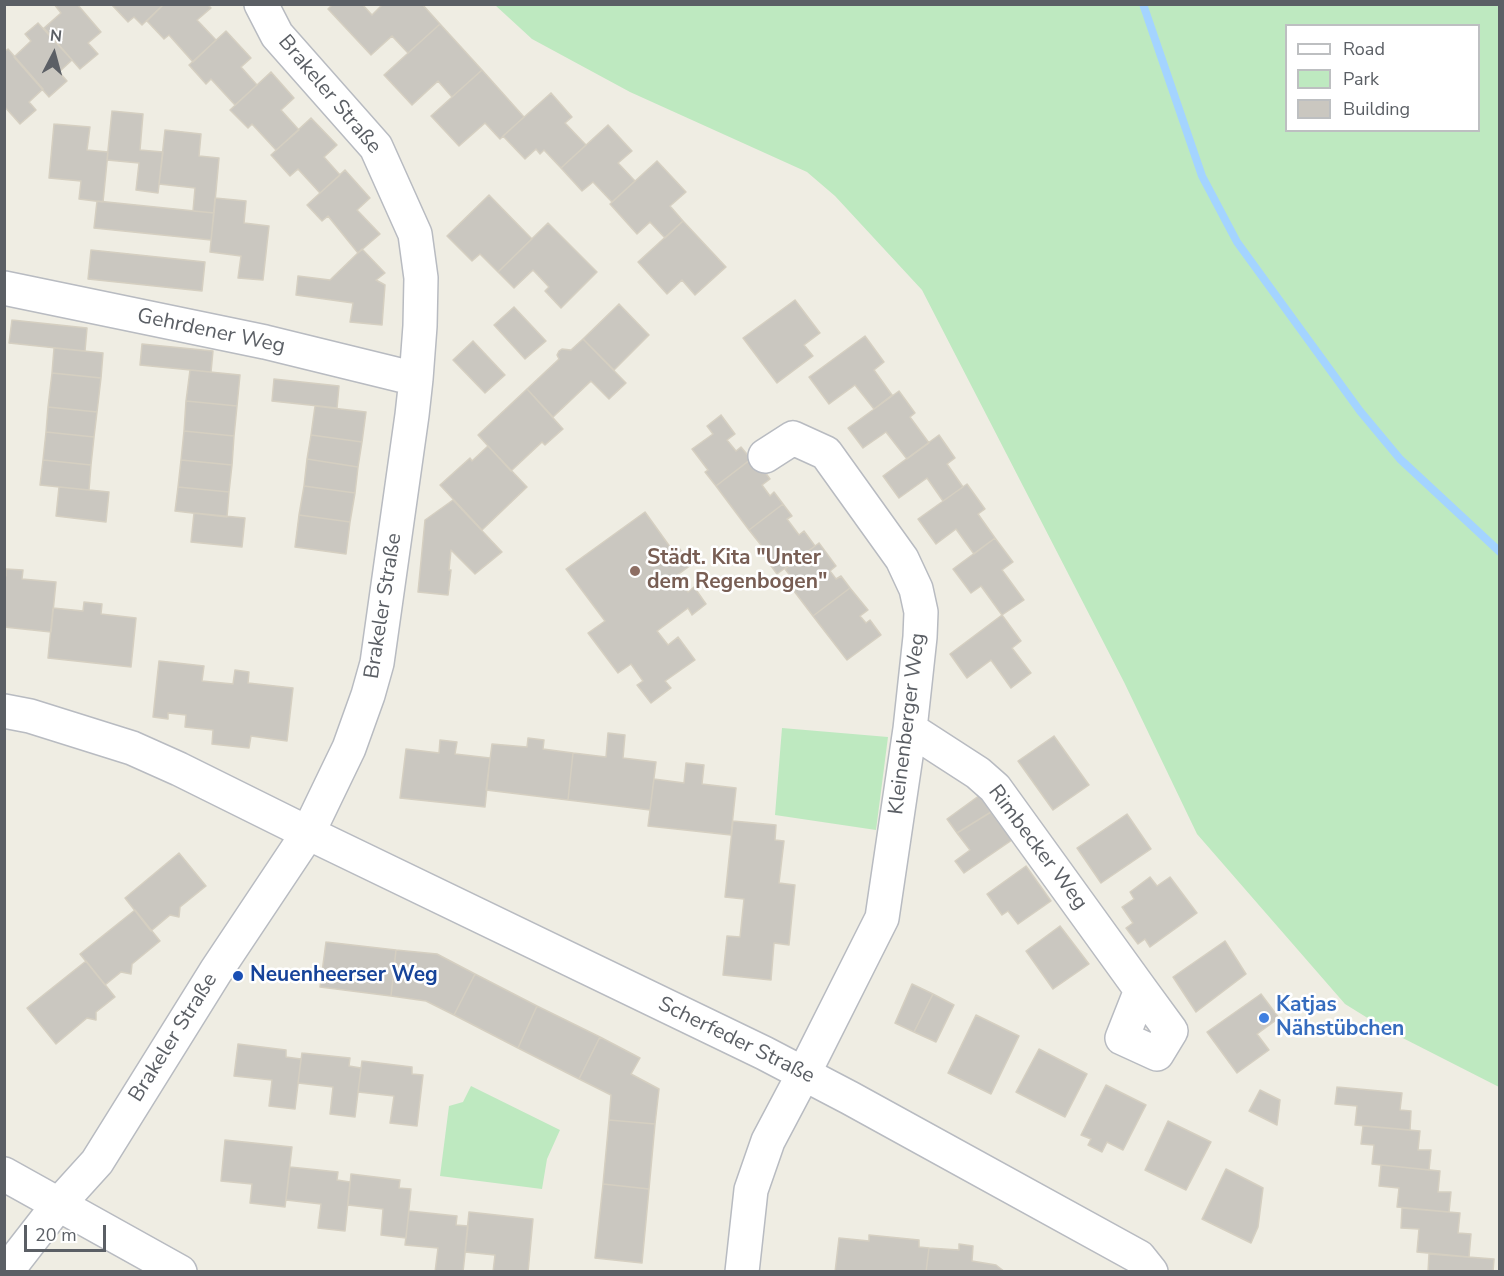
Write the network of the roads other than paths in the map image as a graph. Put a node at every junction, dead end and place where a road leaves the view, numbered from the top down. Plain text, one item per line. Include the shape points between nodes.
1 (261, 4) edge
2 (4, 288) edge
3 (416, 379) junction
4 (765, 456) dead end
5 (4, 711) edge
6 (909, 729) junction
7 (308, 833) junction
8 (1141, 990) dead end
9 (804, 1073) junction
10 (4, 1174) edge
11 (58, 1205) junction
12 (6, 1272) edge
13 (180, 1272) edge
14 (742, 1272) edge
15 (1151, 1272) edge

1 - 3 street, Brakeler Straße via 278,35 376,147 415,234 421,278
2 - 3 street, Gehrdener Weg via 265,342
3 - 7 street, Brakeler Straße via 377,663 349,748
4 - 6 street, Kleinenberger Weg via 793,438 826,453 902,559 916,589 921,612
5 - 7 street via 132,748
6 - 8 street, Rimbecker Weg via 995,788
6 - 9 street, Kleinenberger Weg via 882,918
7 - 9 street, Scherfeder Straße
7 - 11 street, Brakeler Straße via 97,1162
9 - 14 street, Kleinenberger Weg via 768,1141 751,1190
9 - 15 street, Scherfeder Straße via 1139,1257
10 - 11 street
11 - 12 street, Brakeler Straße
11 - 13 street

